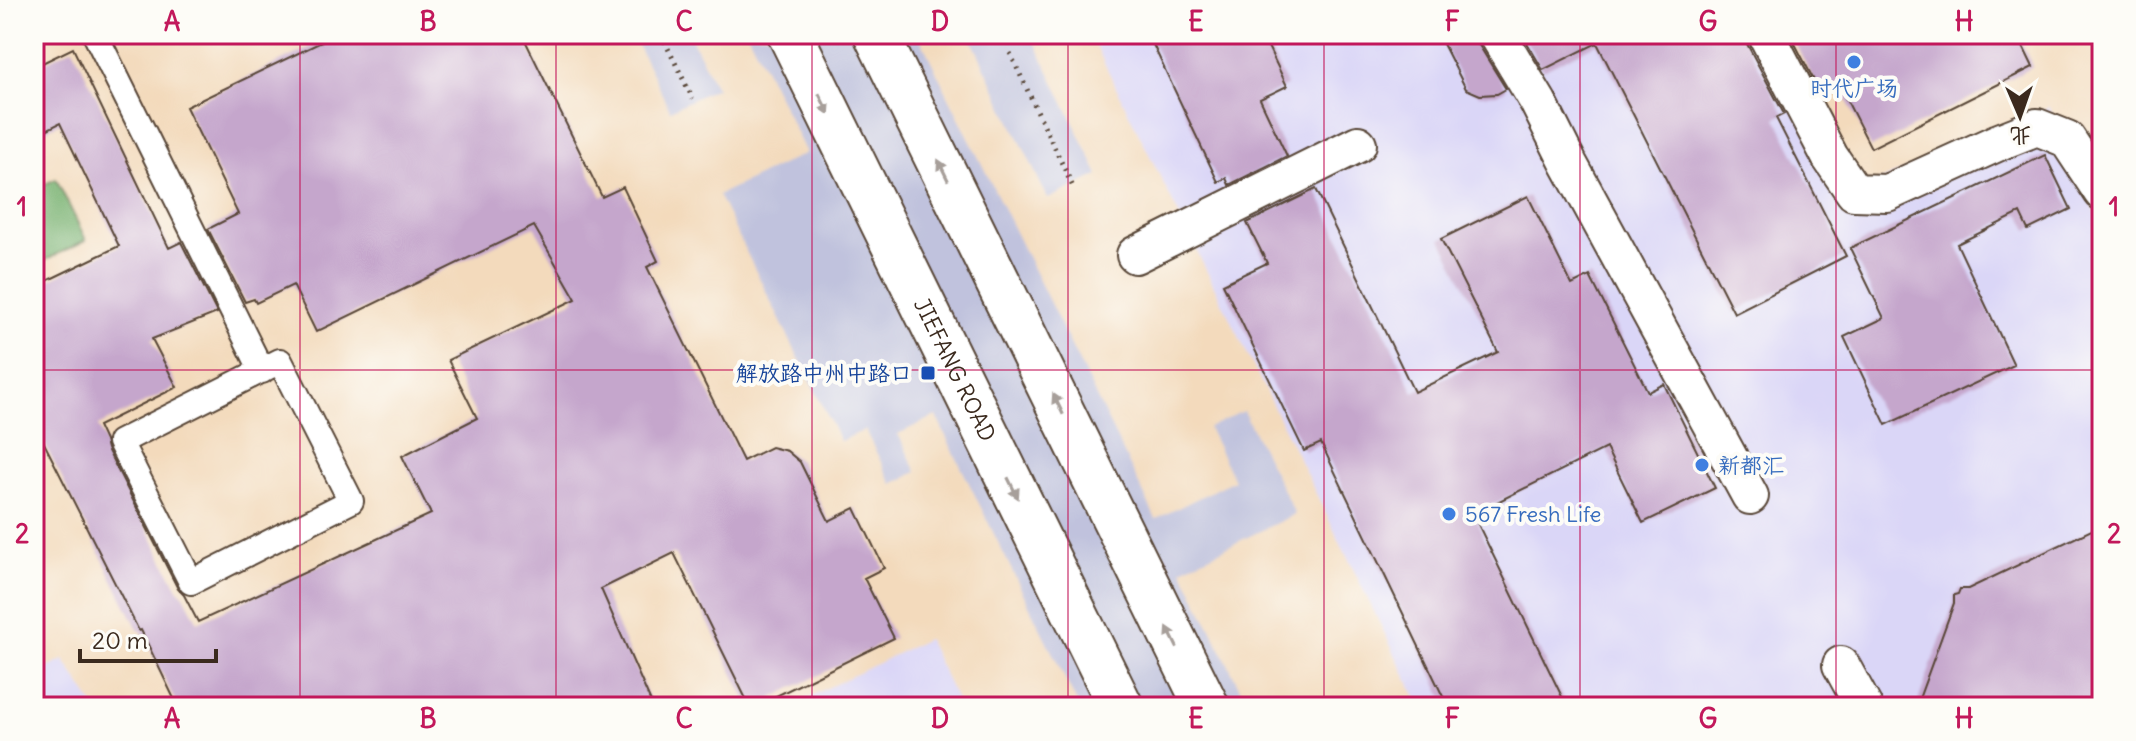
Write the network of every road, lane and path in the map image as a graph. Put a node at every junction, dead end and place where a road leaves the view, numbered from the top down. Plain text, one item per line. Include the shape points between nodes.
1 (95, 34) edge
2 (661, 34) edge
3 (790, 34) edge
4 (876, 34) edge
5 (1497, 34) edge
6 (1766, 34) edge
7 (1010, 53) dead end
8 (693, 99) dead end
9 (1358, 144) dead end
10 (1073, 187) dead end
11 (2102, 192) edge
12 (1135, 255) dead end
13 (262, 371) junction
14 (1750, 496) dead end
15 (1841, 665) dead end
16 (1121, 707) edge
17 (1207, 707) edge
18 (1864, 707) edge

1 - 13 lane
2 - 8 path
3 -> 16 main road, JIEFANG ROAD
17 -> 4 main road
5 - 14 street
6 - 11 street via 1854,192 1887,193 2037,127 2067,139
7 - 10 path
9 - 12 street
13 - 13 lane via 120,442 191,582 351,501 280,361
15 - 18 street

